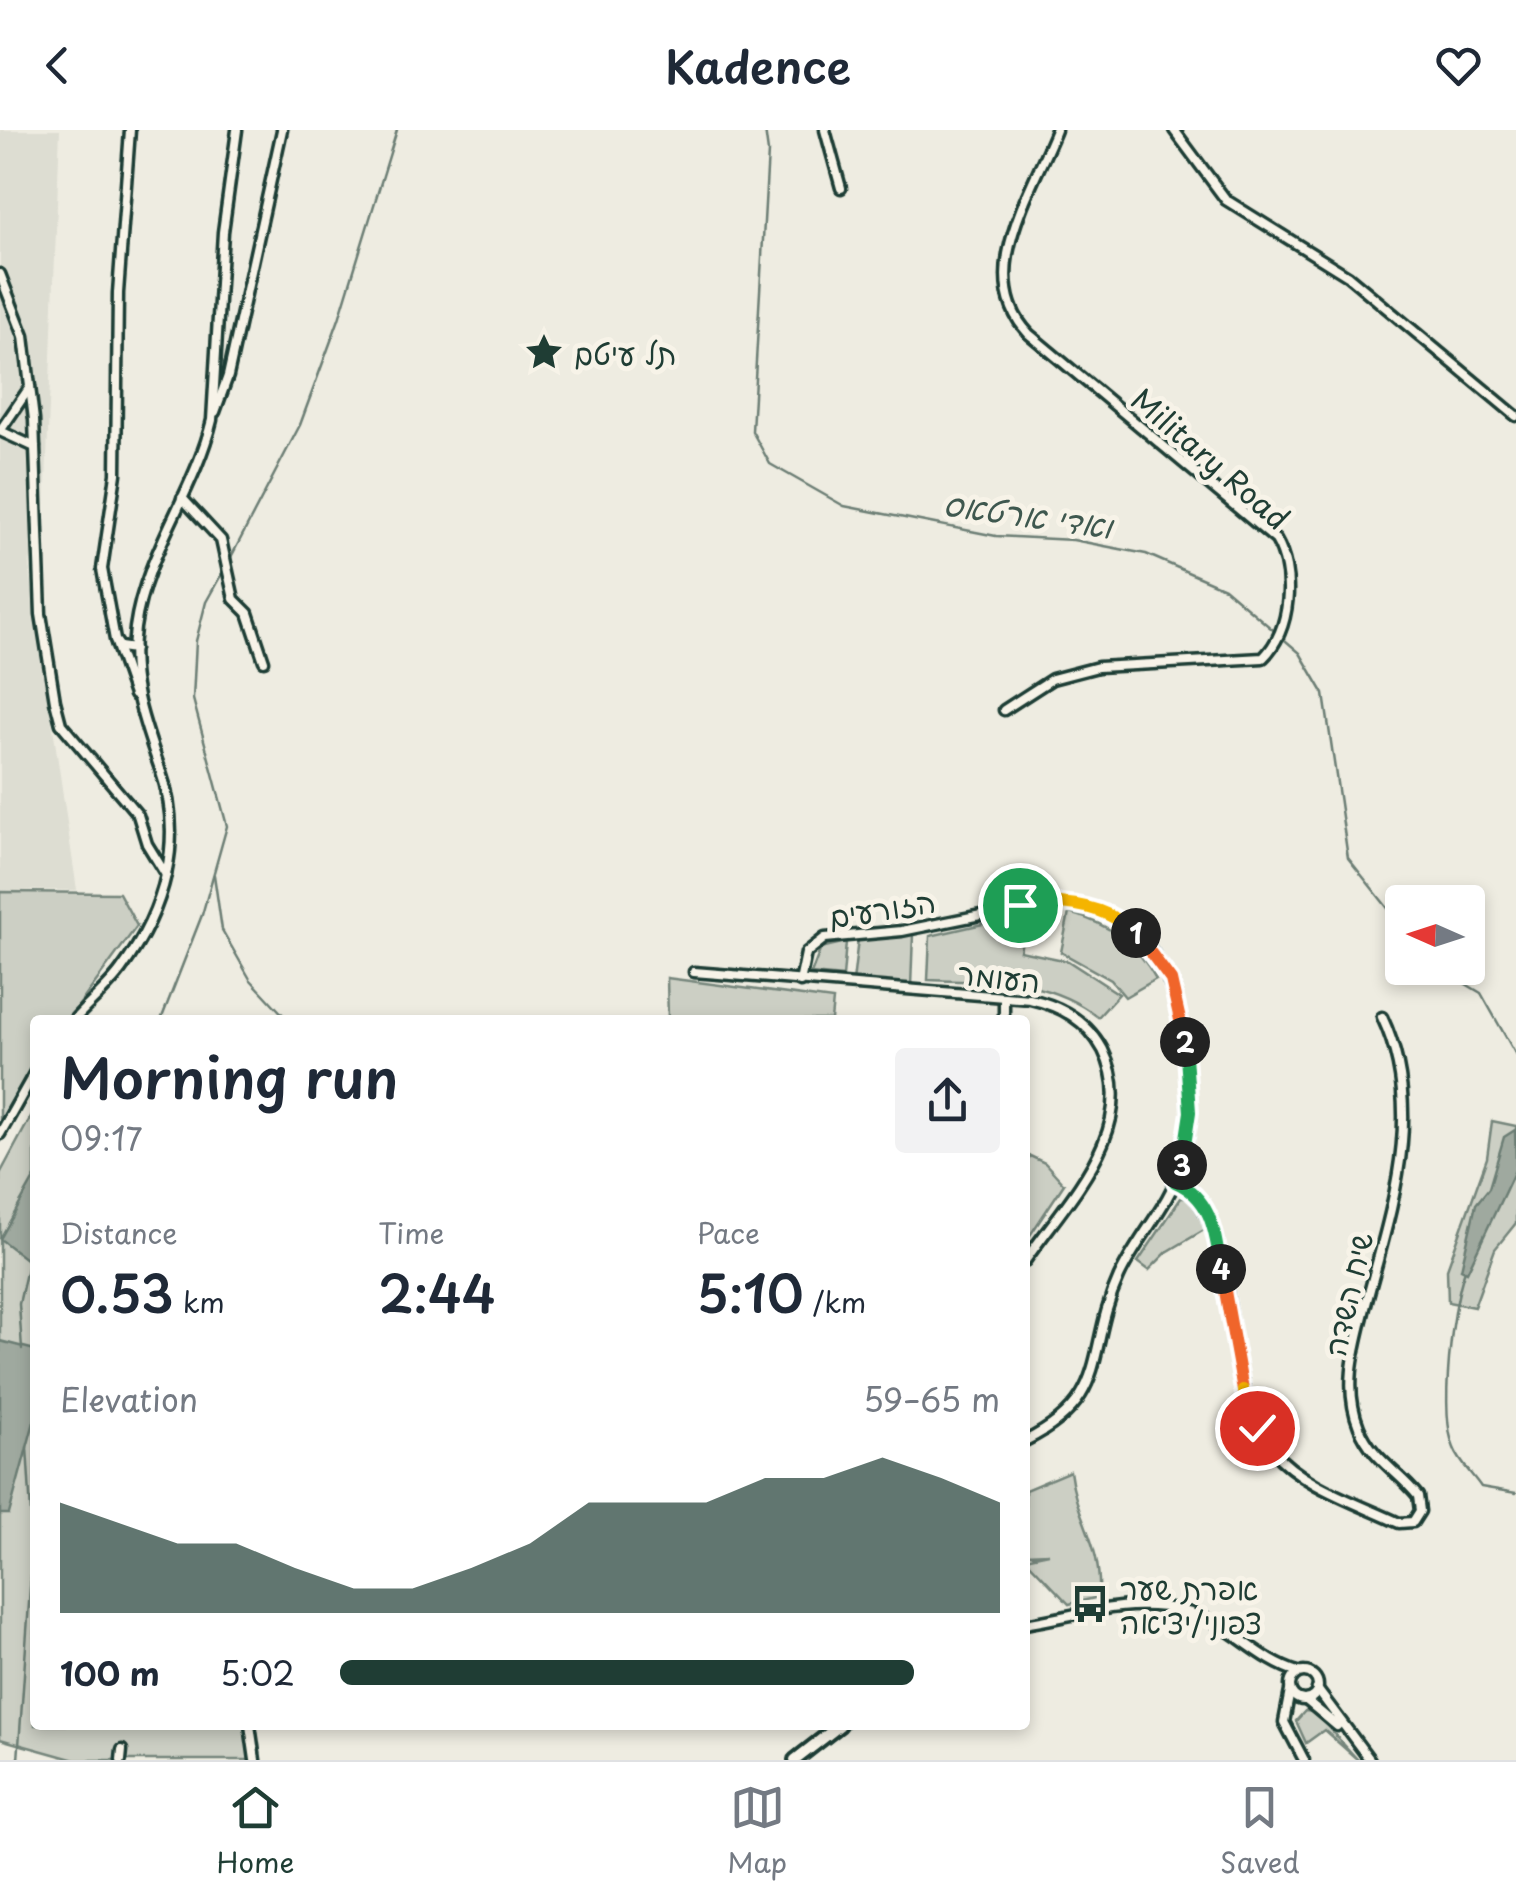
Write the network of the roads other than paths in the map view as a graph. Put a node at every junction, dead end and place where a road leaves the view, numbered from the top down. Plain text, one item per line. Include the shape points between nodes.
1 (130, 130) edge
2 (237, 130) edge
3 (282, 130) edge
4 (825, 130) edge
5 (1056, 130) edge
6 (1174, 130) edge
7 (841, 188) dead end
8 (0, 274) edge
9 (30, 387) junction
10 (1516, 416) edge
11 (212, 420) junction
12 (35, 447) junction
13 (182, 498) junction
14 (115, 640) junction
15 (134, 649) junction
16 (264, 662) dead end
17 (136, 699) junction
18 (1004, 710) dead end
19 (166, 875) junction
20 (694, 972) dead end
21 (800, 982) junction
22 (1004, 997) junction
23 (79, 1015) edge
24 (1004, 1015) edge
25 (1382, 1017) dead end
26 (30, 1081) edge
27 (0, 1134) edge
28 (1175, 1182) junction
29 (1030, 1254) edge
30 (1030, 1436) edge
31 (1030, 1624) edge
32 (1274, 1663) junction
33 (1298, 1672) junction
34 (1290, 1688) junction
35 (1317, 1690) junction
36 (1304, 1700) junction
37 (1284, 1714) junction
38 (251, 1730) edge
39 (833, 1730) edge
40 (255, 1760) edge
41 (794, 1760) edge
42 (1304, 1760) edge
43 (1369, 1760) edge

1 - 14 street via 118,293 116,474 102,569
2 - 11 street via 223,232
3 - 11 street via 228,376
4 - 7 street
5 - 18 street, Military Road via 1004,267 1009,308 1029,334 1276,540 1290,570 1286,606 1264,658 1098,667 1052,679
6 - 10 street via 1226,200 1348,276
8 - 9 street via 24,336
9 - 12 street
9 - 12 street via 0,431
11 - 13 street
12 - 19 street via 41,614 62,724 138,815
13 - 15 street via 138,609
13 - 16 street via 221,540 234,599 248,613
14 - 15 street
14 - 17 street
15 - 17 street
17 - 19 street via 174,818
19 - 23 street via 120,971
20 - 21 street, העומר
21 - 22 street, העומר
21 - 28 street, הזורעים via 806,953 825,938 913,929 1045,902 1112,916 1160,960 1179,1002 1190,1112
22 - 24 street
22 - 29 street, העומר via 1052,1004 1086,1026 1108,1060 1116,1099 1108,1136
25 - 28 street, שיח השדה via 1402,1072 1402,1146 1351,1390 1374,1454 1418,1496 1413,1522 1398,1523 1303,1476 1264,1439 1242,1388 1214,1226 1200,1199
26 - 27 street
28 - 30 street, הזורעים via 1118,1278 1084,1393 1065,1417
31 - 32 street via 1112,1606 1166,1607 1216,1624
32 - 33 street
32 - 34 street
33 - 34 street
33 - 35 street via 1314,1676
34 - 36 street
34 - 37 street
35 - 36 street
35 - 43 street
36 - 37 street
36 - 43 street
37 - 42 street
38 - 40 street
39 - 41 main road

